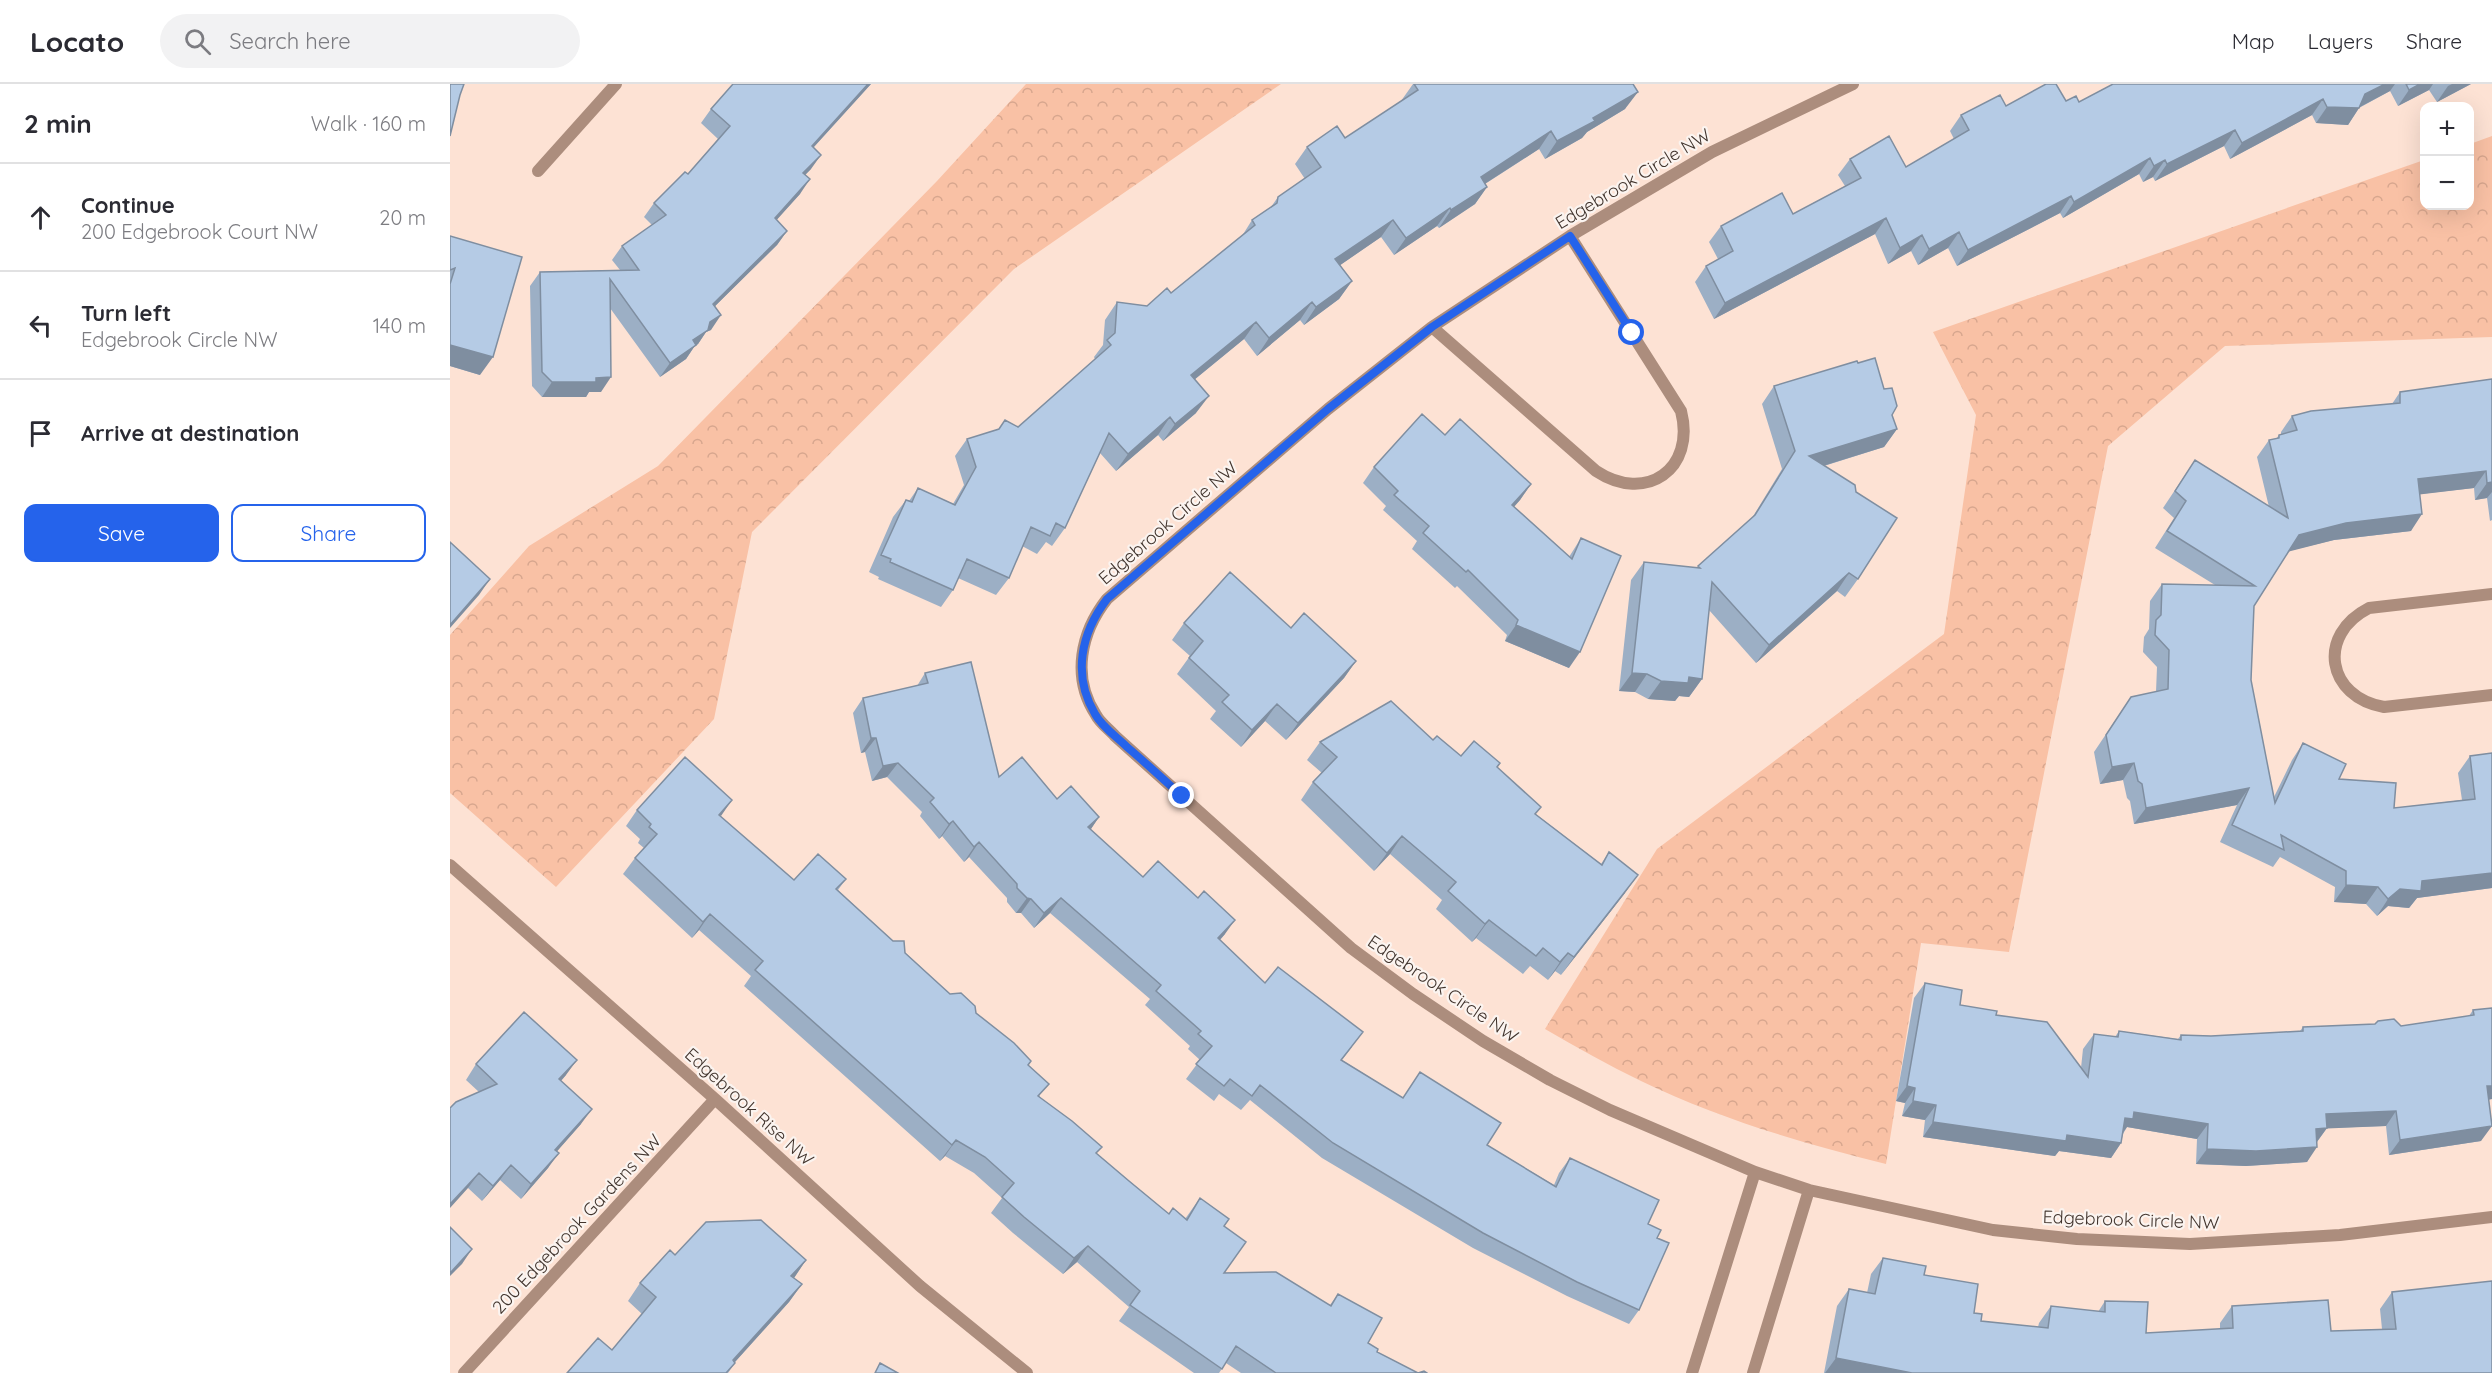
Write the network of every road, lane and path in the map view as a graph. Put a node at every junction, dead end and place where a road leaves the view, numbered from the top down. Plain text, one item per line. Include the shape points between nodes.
1 (616, 84) edge
2 (1853, 84) edge
3 (538, 171) dead end
4 (1570, 236) junction
5 (1432, 327) junction
6 (2492, 594) edge
7 (2492, 695) edge
8 (450, 865) edge
9 (715, 1099) junction
10 (1755, 1172) junction
11 (1809, 1190) junction
12 (2492, 1217) edge
13 (464, 1373) edge
14 (1027, 1373) edge
15 (1692, 1373) edge
16 (1753, 1373) edge

1 - 3 street
2 - 4 street, Edgebrook Circle NW via 1712,152
4 - 5 street, Edgebrook Circle NW
4 - 5 street via 1681,411 1685,435 1678,458 1656,480 1625,484 1596,471
5 - 10 street, Edgebrook Circle NW via 1328,409 1107,599 1084,641 1082,676 1087,696 1096,716 1115,736 1351,948 1413,994 1550,1080
6 - 7 street via 2369,608 2343,626 2334,657 2344,686 2369,705 2384,707
8 - 9 street, Edgebrook Rise NW
9 - 13 street, 200 Edgebrook Gardens NW
9 - 14 street, Edgebrook Rise NW via 920,1286
10 - 11 street, Edgebrook Circle NW
10 - 15 street
11 - 12 street, Edgebrook Circle NW via 1994,1230 2077,1239 2190,1244 2340,1235
11 - 16 street

